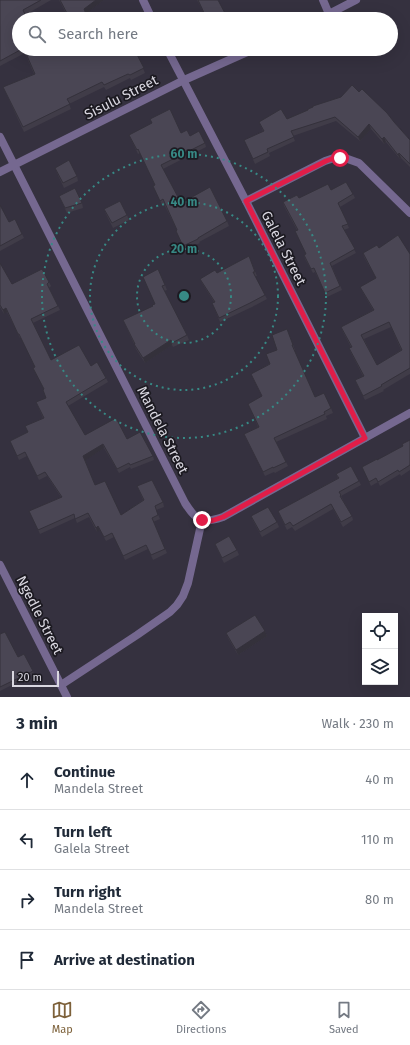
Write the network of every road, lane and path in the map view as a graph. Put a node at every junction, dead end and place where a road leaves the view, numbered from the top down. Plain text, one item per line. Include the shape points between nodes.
1 (142, 0) edge
2 (323, 0) edge
3 (356, 0) edge
4 (148, 12) edge
5 (328, 12) edge
6 (333, 12) edge
7 (170, 56) edge
8 (238, 56) edge
9 (182, 81) junction
10 (0, 137) edge
11 (14, 165) junction
12 (0, 172) edge
13 (246, 201) junction
14 (410, 213) edge
15 (410, 413) edge
16 (365, 438) junction
17 (202, 520) junction
18 (0, 565) edge
19 (61, 685) junction
20 (67, 697) edge

1 - 4 street
2 - 5 street
3 - 6 street
7 - 9 street, Galela Street
8 - 9 street, Sisulu Street
9 - 11 street, Sisulu Street
9 - 13 street, Galela Street
10 - 11 street, Mandela Street
11 - 12 street, Sisulu Street
11 - 17 street, Mandela Street via 186,503 191,512
13 - 14 street via 326,161 346,158 359,163
13 - 16 street, Galela Street
15 - 16 street
16 - 17 street via 223,517 211,521
17 - 19 street via 188,583 177,605
18 - 19 street, Ngedle Street
19 - 20 street, Ngedle Street

